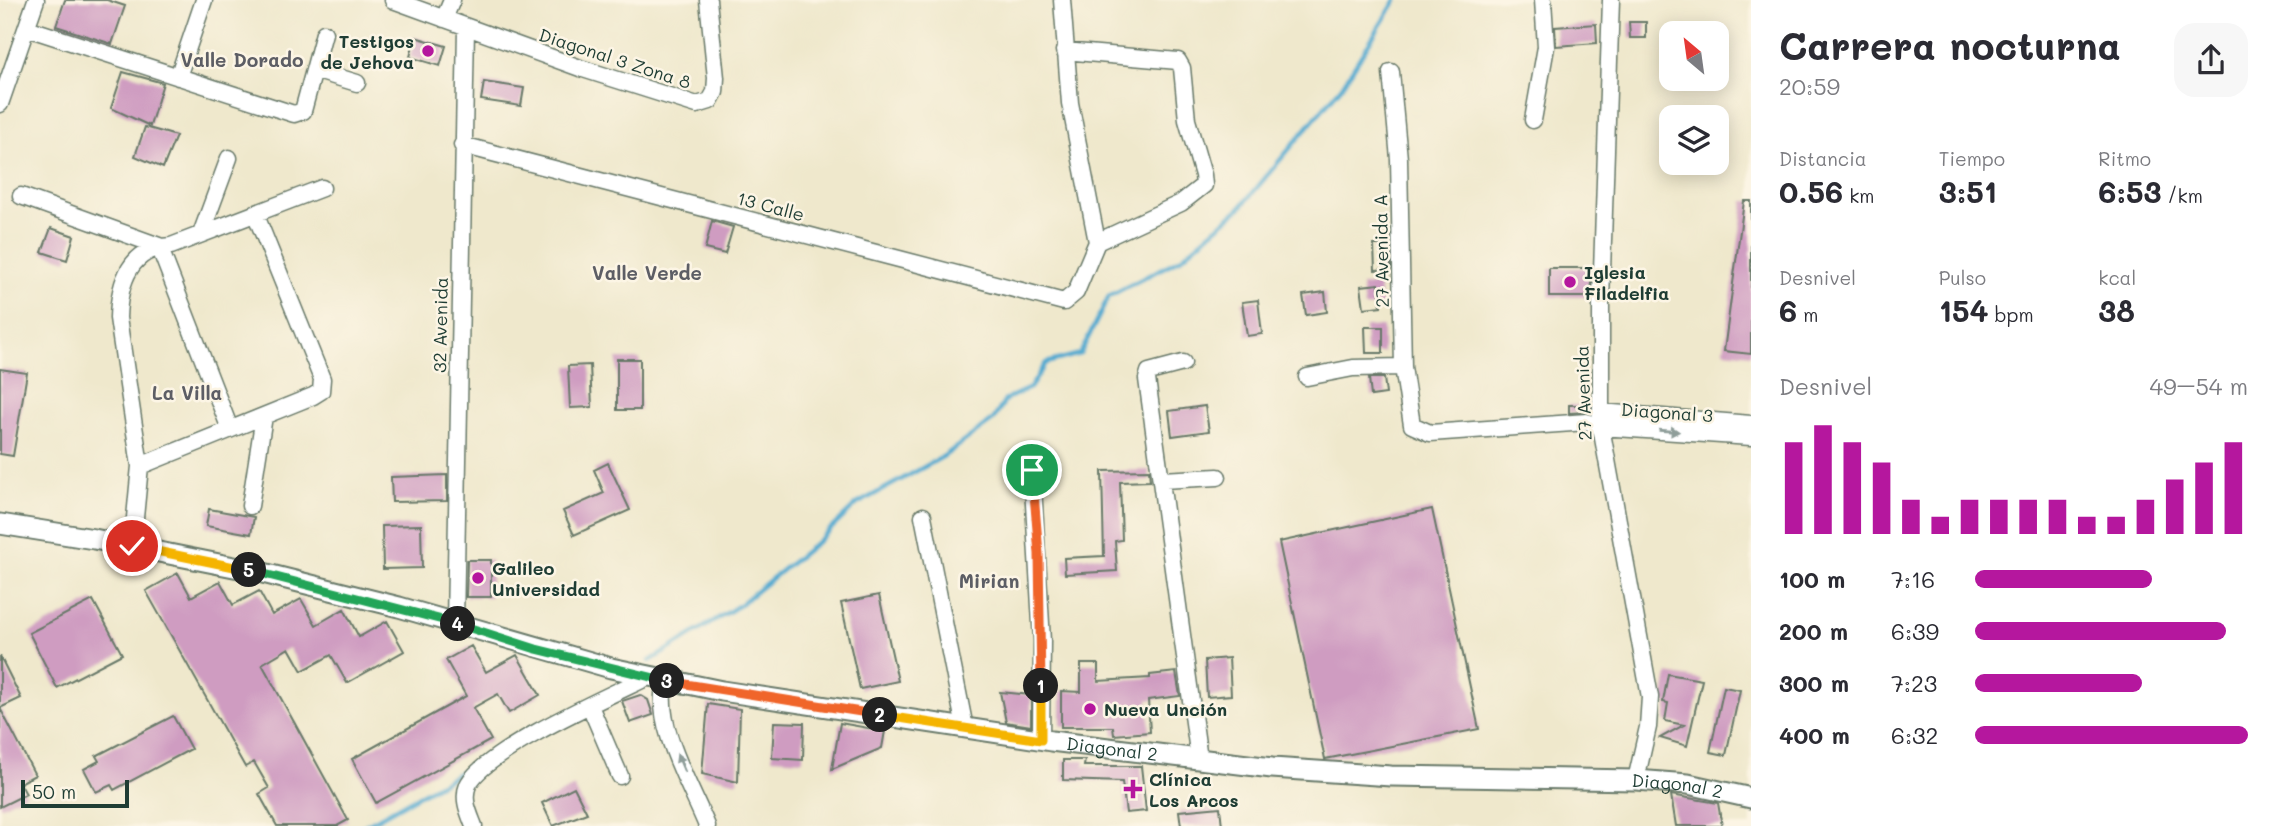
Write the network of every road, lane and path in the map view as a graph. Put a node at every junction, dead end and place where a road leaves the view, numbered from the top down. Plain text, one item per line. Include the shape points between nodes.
1 (36, 0) edge
2 (204, 0) edge
3 (393, 0) edge
4 (452, 0) edge
5 (708, 0) edge
6 (1062, 0) edge
7 (1543, 0) edge
8 (1611, 0) edge
9 (444, 19) junction
10 (27, 28) junction
11 (466, 28) junction
12 (324, 33) dead end
13 (1064, 51) junction
14 (314, 70) junction
15 (1391, 72) dead end
16 (4, 76) edge
17 (178, 78) junction
18 (358, 83) dead end
19 (0, 104) edge
20 (1534, 120) dead end
21 (462, 145) junction
22 (229, 158) dead end
23 (322, 188) dead end
24 (21, 196) dead end
25 (255, 214) junction
26 (201, 234) junction
27 (1097, 242) junction
28 (159, 246) junction
29 (1183, 363) dead end
30 (1403, 368) junction
31 (1307, 377) dead end
32 (264, 415) junction
33 (1601, 419) junction
34 (1751, 424) edge
35 (1415, 428) joint
36 (230, 429) junction
37 (1751, 437) edge
38 (140, 466) junction
39 (1032, 470) dead end
40 (1218, 477) dead end
41 (1162, 481) junction
42 (250, 506) dead end
43 (923, 516) dead end
44 (0, 524) edge
45 (134, 528) dead end
46 (455, 623) junction
47 (657, 679) junction
48 (590, 706) junction
49 (965, 728) junction
50 (1041, 740) junction
51 (1199, 759) junction
52 (620, 776) dead end
53 (1636, 780) junction
54 (1746, 797) edge
55 (474, 826) edge
56 (707, 826) edge

1 - 10 street
2 - 17 street
3 - 9 street, Diagonal 3 Zona 8
4 - 9 street
5 - 11 street, Diagonal 3 Zona 8 via 716,78 714,96 706,104 691,104
6 - 13 street
7 - 20 street via 1546,47
8 - 33 street, 27 Avenida
9 - 11 street, Diagonal 3 Zona 8
10 - 16 street
10 - 17 street
11 - 21 street, 32 Avenida
12 - 14 street
13 - 27 street
13 - 27 street via 1178,61 1187,120 1203,176 1204,185 1181,203
14 - 17 street via 300,114
14 - 18 street
15 - 30 street, 27 Avenida A via 1399,159
16 - 19 street
21 - 27 street, 13 Calle via 1059,302 1076,292
21 - 46 street, 32 Avenida
22 - 26 street
23 - 25 street
24 - 28 street
25 - 26 street
25 - 32 street via 322,383 321,391 313,396
26 - 28 street
28 - 36 street
28 - 38 street via 138,256 129,267 118,299
29 - 41 street via 1148,373
30 - 31 street via 1353,368
30 - 35 street, 27 Avenida A via 1410,421
32 - 36 street
32 - 42 street
33 - 34 street, Diagonal 3
33 - 35 street, Diagonal 3 via 1430,433
33 -> 37 street, Diagonal 3
33 - 53 street, 27 Avenida via 1650,697
36 - 38 street
38 - 45 street
39 - 50 street via 1042,641
40 - 41 street
41 - 51 street
43 - 49 street
44 - 46 main road, Diagonal 2 via 259,572
46 - 47 main road, Diagonal 2
47 - 48 street
47 - 49 main road, Diagonal 2
56 -> 47 street via 665,724
48 - 52 street
48 - 55 street via 481,768 465,798
49 - 50 main road, Diagonal 2
50 - 51 main road, Diagonal 2
51 - 53 main road, Diagonal 2 via 1391,776
53 - 54 main road, Diagonal 2 via 1688,784

